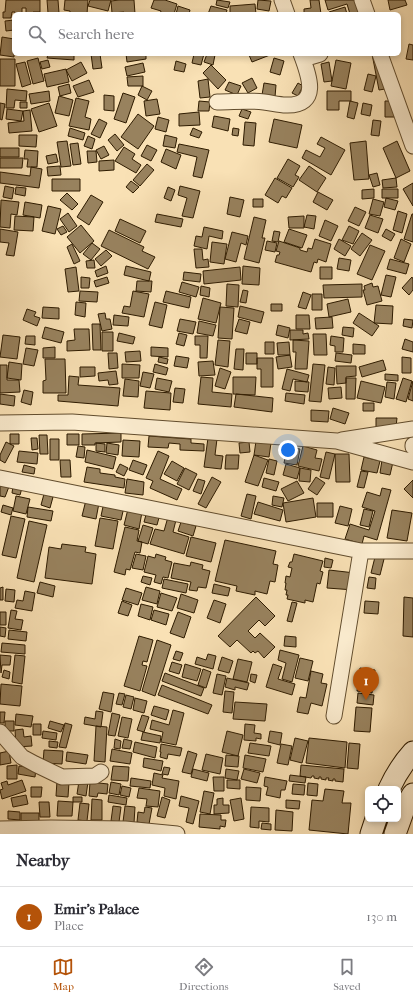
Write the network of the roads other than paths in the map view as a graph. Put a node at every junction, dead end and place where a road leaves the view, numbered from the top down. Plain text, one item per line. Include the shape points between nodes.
1 (282, 0) edge
2 (362, 0) edge
3 (286, 12) edge
4 (366, 12) edge
5 (381, 56) edge
6 (302, 57) edge
7 (217, 102) dead end
8 (413, 146) edge
9 (0, 423) edge
10 (413, 429) edge
11 (337, 441) junction
12 (413, 462) edge
13 (0, 478) edge
14 (361, 551) junction
15 (413, 551) edge
16 (334, 716) dead end
17 (0, 732) edge
18 (413, 752) edge
19 (101, 772) dead end
20 (391, 786) edge
21 (410, 806) edge
22 (375, 822) edge
23 (0, 828) edge
24 (125, 831) edge
25 (177, 834) edge
26 (371, 834) edge
27 (394, 834) edge

1 - 3 street
2 - 4 street
5 - 8 street
6 - 7 street via 311,90 298,104 285,106 264,102
9 - 11 street via 72,422
10 - 11 street
11 - 12 street
13 - 14 street
14 - 15 street
14 - 16 street
17 - 19 street via 22,756 62,777 96,776
18 - 20 main road
21 - 27 main road
22 - 26 main road
23 - 24 street
24 - 25 street

